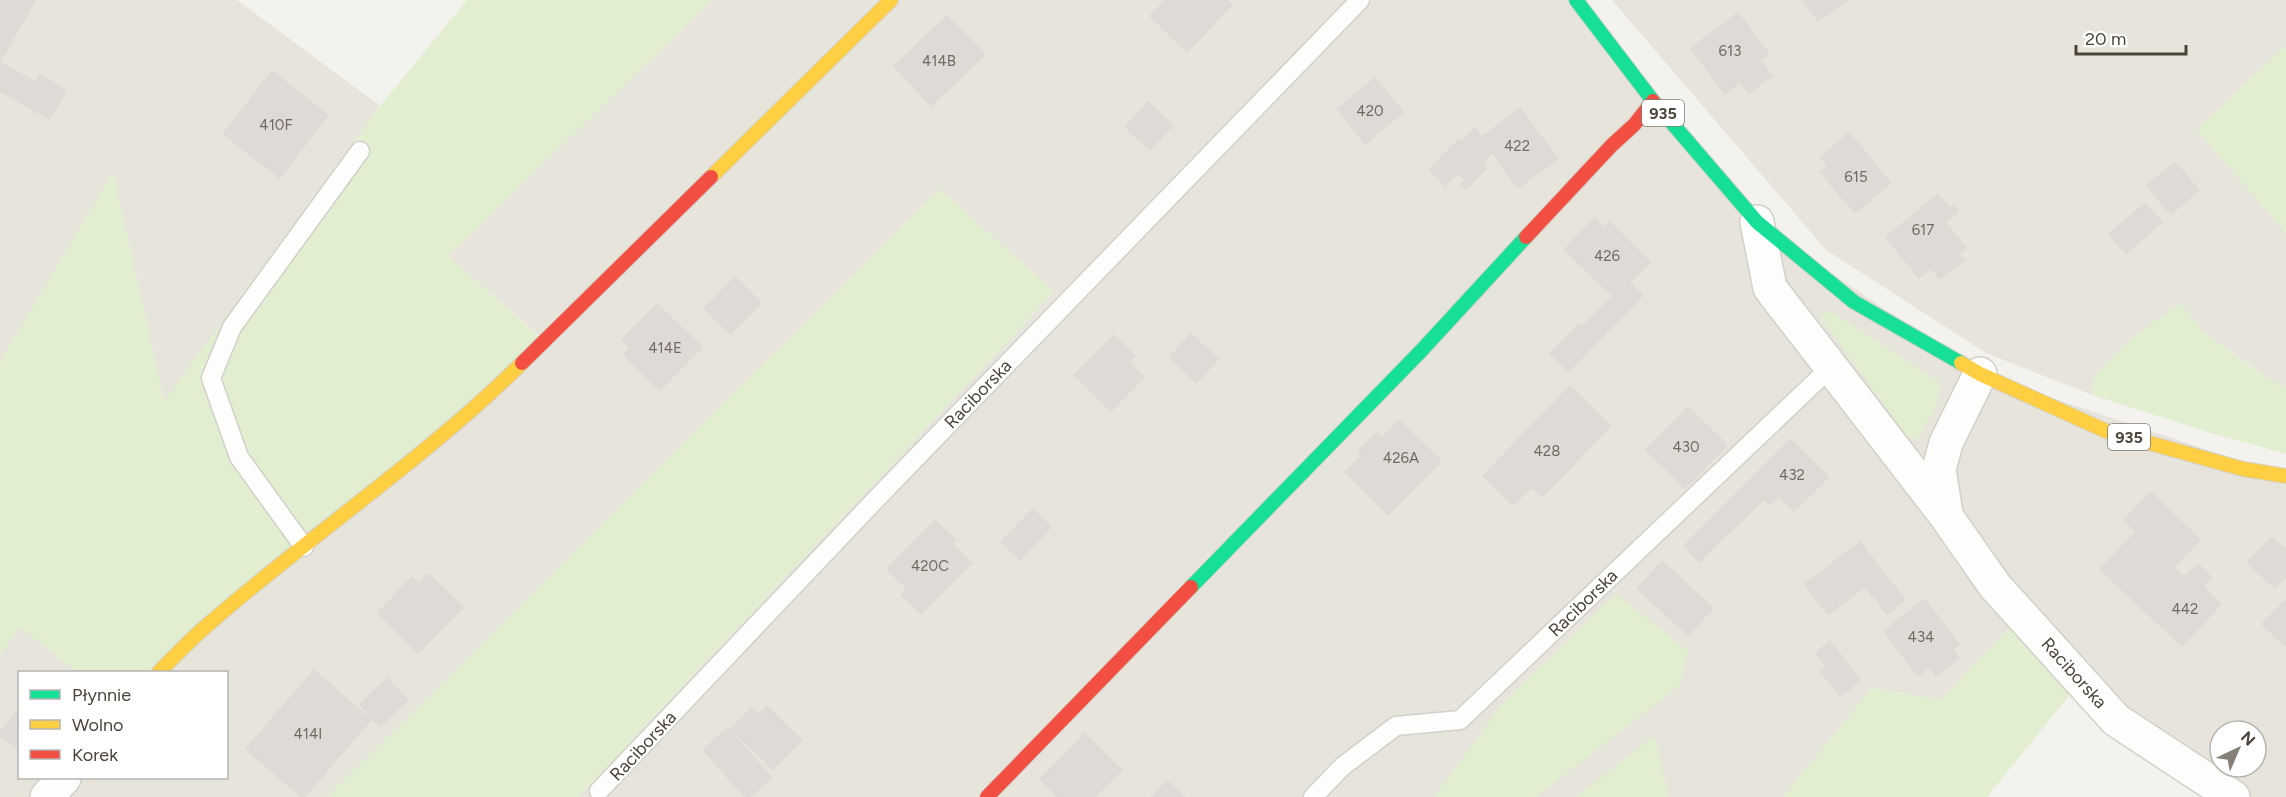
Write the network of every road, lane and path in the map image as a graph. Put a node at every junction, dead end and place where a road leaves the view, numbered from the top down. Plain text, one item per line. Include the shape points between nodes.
1 (891, 0) edge
2 (1360, 0) edge
3 (1576, 0) edge
4 (1653, 101) junction
5 (360, 151) dead end
6 (1757, 222) junction
7 (1831, 367) junction
8 (1980, 374) junction
9 (2286, 476) edge
10 (1946, 516) junction
11 (304, 547) junction
12 (160, 671) edge
13 (62, 779) edge
14 (599, 791) dead end
15 (47, 797) edge
16 (987, 797) edge
17 (1313, 797) edge
18 (2234, 797) edge

1 - 11 street via 502,383
2 - 14 lane, Raciborska
3 - 4 street, Raciborska / 935
4 - 6 street, Raciborska / 935
4 - 16 street via 1421,351
5 - 11 lane via 232,327 211,378 239,457
6 - 7 street, Raciborska via 1770,288
6 - 8 street, Raciborska / 935 via 1854,302
7 - 10 street, Raciborska
7 - 17 lane, Raciborska via 1460,720 1396,726 1343,766
8 - 9 street, Raciborska / 935 via 2106,431 2243,469
8 - 10 street, Raciborska via 1946,443 1940,469
10 - 18 street, Raciborska via 1995,586 2116,720
11 - 12 street via 211,622
13 - 15 street

